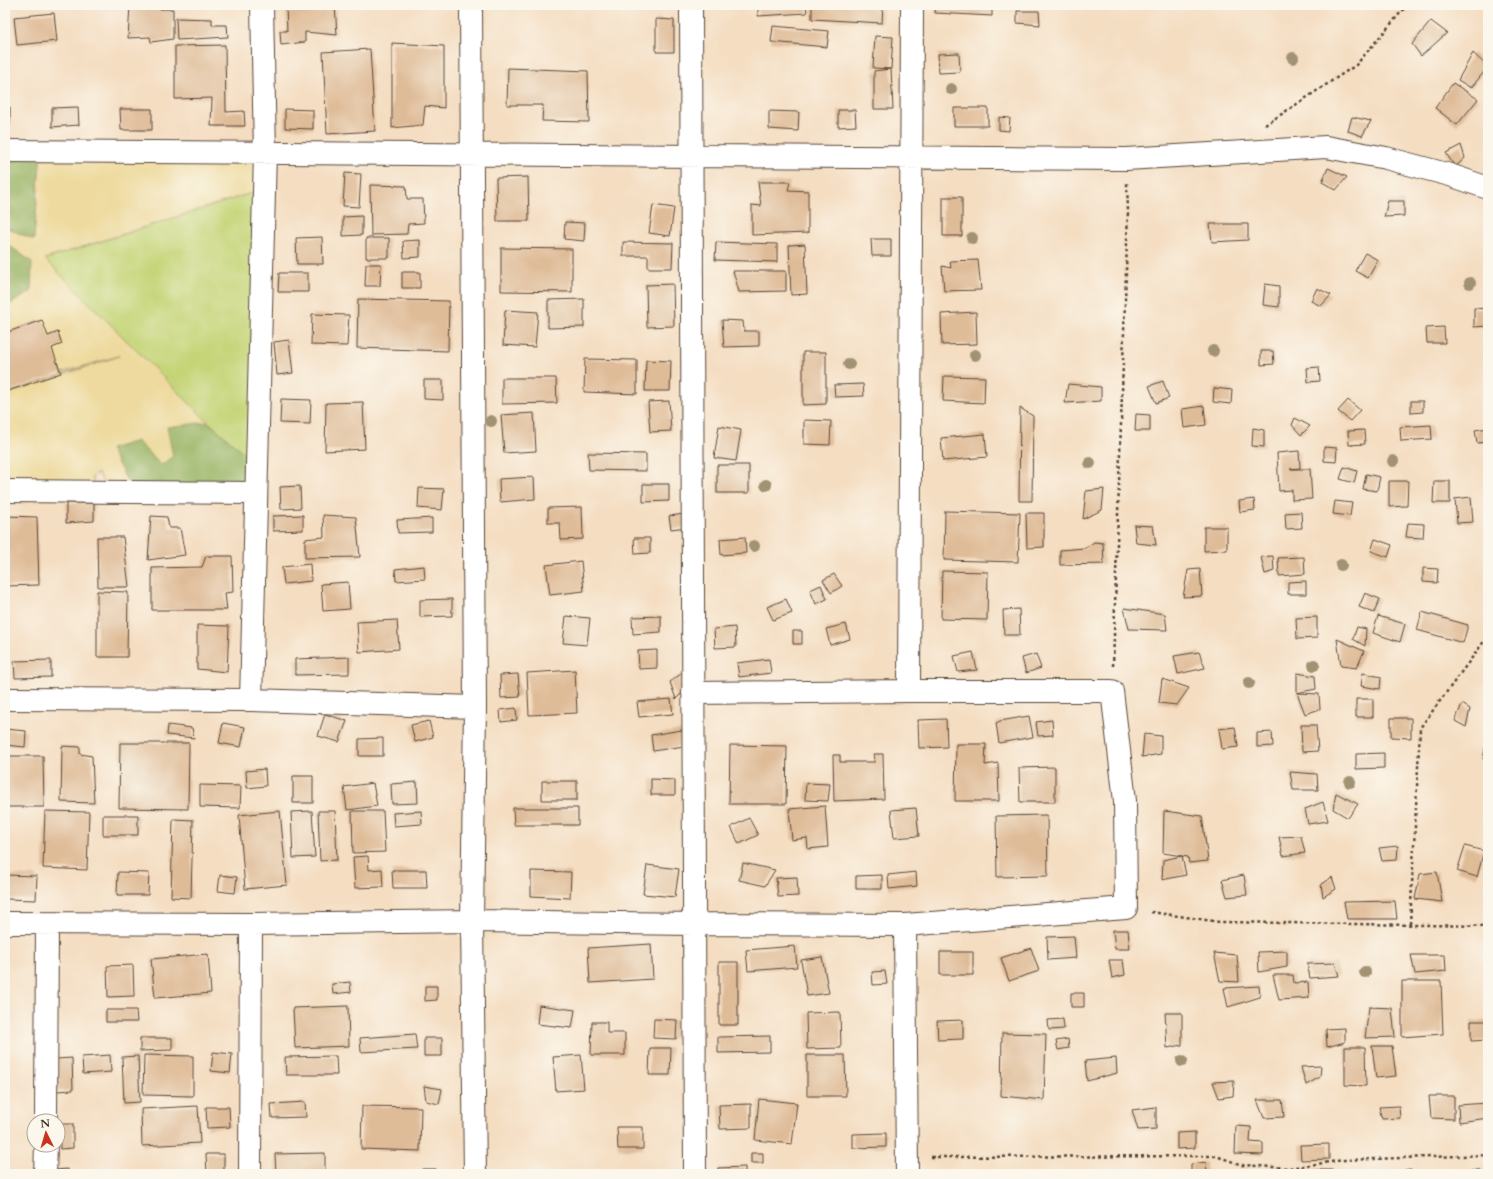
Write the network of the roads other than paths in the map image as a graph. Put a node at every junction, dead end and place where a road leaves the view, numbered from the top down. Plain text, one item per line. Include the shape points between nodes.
1 (262, 5) edge
2 (472, 5) edge
3 (691, 5) edge
4 (912, 5) edge
5 (5, 151) edge
6 (265, 153) junction
7 (472, 154) junction
8 (692, 156) junction
9 (911, 157) junction
10 (1488, 188) edge
11 (5, 490) edge
12 (256, 493) junction
13 (909, 691) junction
14 (693, 693) junction
15 (5, 699) edge
16 (251, 700) junction
17 (475, 707) junction
18 (472, 921) junction
19 (5, 923) edge
20 (46, 924) junction
21 (251, 924) junction
22 (694, 924) junction
23 (905, 925) junction
24 (46, 1113) edge
25 (46, 1153) edge
26 (907, 1166) edge
27 (45, 1174) edge
28 (250, 1174) edge
29 (475, 1174) edge
30 (695, 1174) edge

1 - 6 street
2 - 7 street
3 - 8 street
4 - 9 street
5 - 6 street
6 - 7 street
6 - 12 street
7 - 8 street
7 - 17 street
8 - 9 street
8 - 14 street
9 - 10 street via 1126,159 1326,147 1386,158
9 - 13 street
11 - 12 street
12 - 16 street
13 - 14 street
13 - 23 street via 1112,692 1125,800 1126,908
14 - 22 street
15 - 16 street
16 - 17 street
17 - 18 street
18 - 21 street
18 - 22 street
18 - 29 street
19 - 20 street
20 - 21 street
20 - 24 street
21 - 28 street
22 - 23 street
22 - 30 street
23 - 26 street
25 - 27 street

